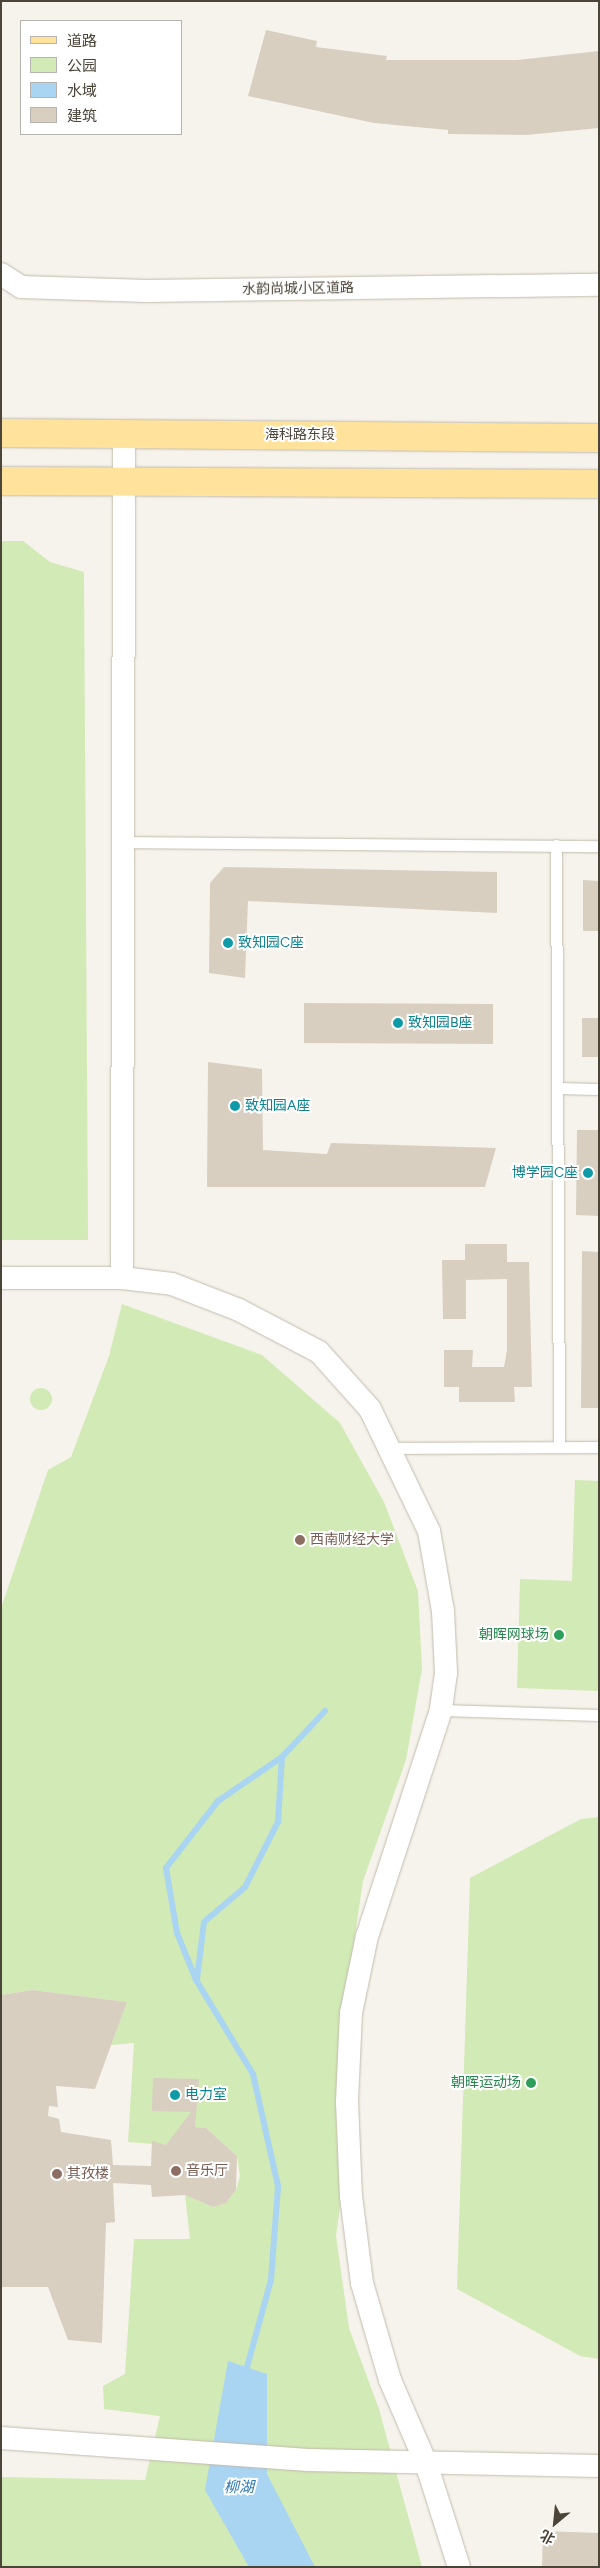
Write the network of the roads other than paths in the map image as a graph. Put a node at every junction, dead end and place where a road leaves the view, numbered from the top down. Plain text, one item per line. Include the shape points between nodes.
1 (1, 274) edge
2 (599, 285) edge
3 (1, 433) edge
4 (124, 434) junction
5 (599, 438) edge
6 (1, 481) edge
7 (124, 482) junction
8 (599, 484) edge
9 (122, 842) junction
10 (556, 845) junction
11 (599, 846) edge
12 (557, 1088) junction
13 (599, 1088) edge
14 (1, 1278) edge
15 (122, 1278) junction
16 (599, 1447) edge
17 (390, 1448) junction
18 (559, 1448) junction
19 (441, 1710) junction
20 (599, 1715) edge
21 (1, 2438) edge
22 (426, 2462) junction
23 (599, 2466) edge
24 (459, 2567) edge

1 - 2 street, 水韵尚城小区道路 via 21,287 146,291
3 - 4 main road, 海科路东段
4 - 5 main road, 海科路东段
4 - 7 street
6 - 7 main road
7 - 8 main road
7 - 9 street
9 - 10 lane
9 - 15 street
10 - 11 lane
10 - 12 lane
12 - 13 lane
12 - 18 lane
14 - 15 street
15 - 17 street via 172,1284 239,1310 319,1352 370,1409
16 - 18 lane
17 - 18 lane
17 - 19 street via 429,1531 443,1611 446,1673
19 - 20 lane
19 - 22 street via 367,1936 351,2013 346,2102 351,2196 362,2283 390,2380
21 - 22 street via 308,2460
22 - 23 street
22 - 24 street

